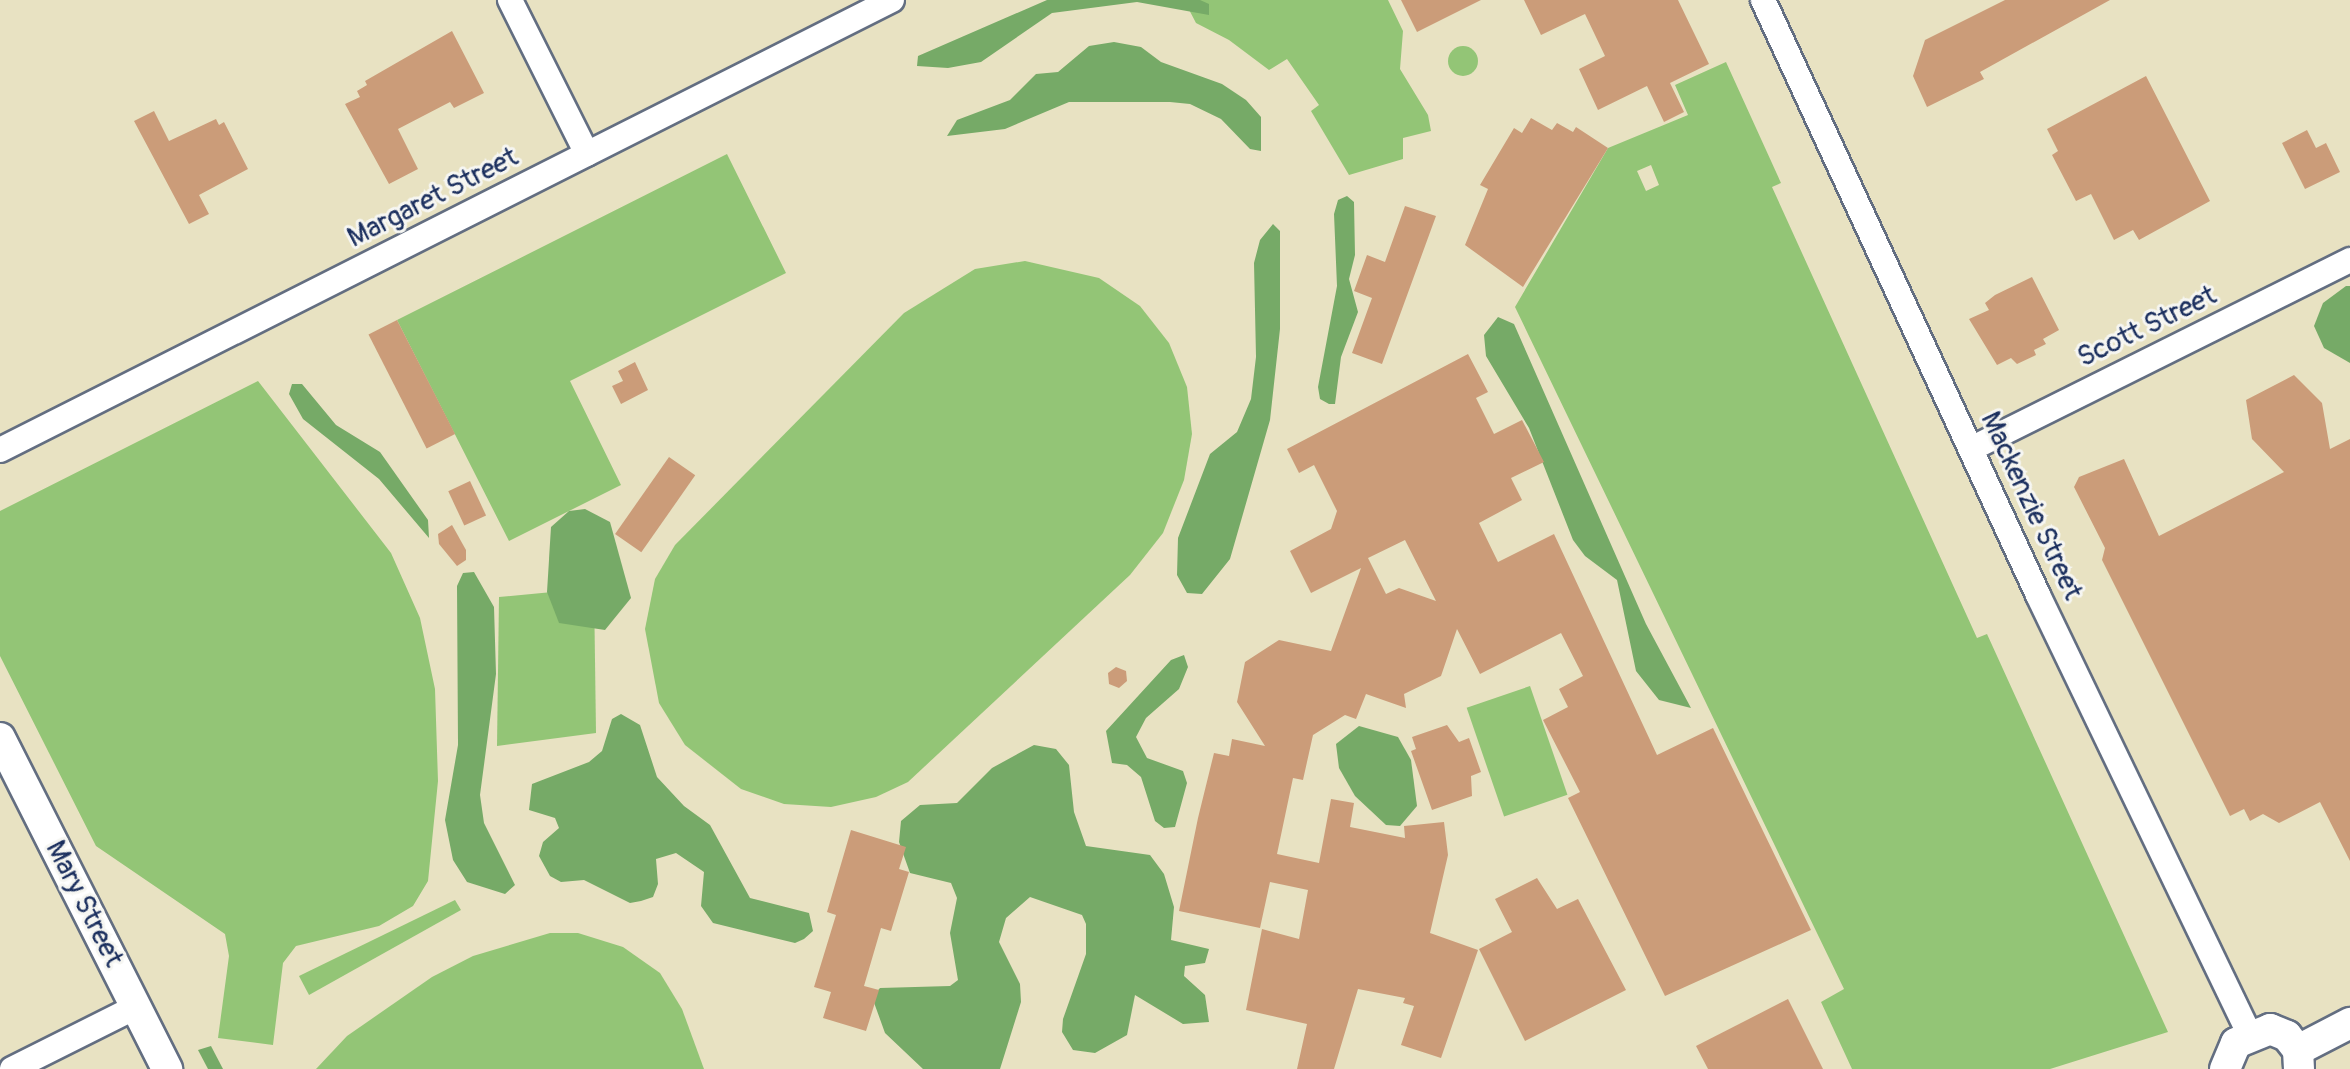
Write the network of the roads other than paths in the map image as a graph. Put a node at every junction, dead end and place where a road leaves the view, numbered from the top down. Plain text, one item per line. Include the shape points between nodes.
1 (510, 0) edge
2 (892, 0) edge
3 (1763, 0) edge
4 (587, 154) junction
5 (2350, 260) edge
6 (1971, 449) junction
7 (0, 450) edge
8 (0, 738) edge
9 (7, 768) edge
10 (136, 1007) junction
11 (2350, 1023) edge
12 (2249, 1034) junction
13 (2298, 1059) edge
14 (12, 1069) edge
15 (167, 1069) edge
16 (2225, 1069) edge

1 - 4 street
2 - 4 street, Margaret Street
3 - 6 street, Mackenzie Street
4 - 7 street, Margaret Street
5 - 6 street, Scott Street
6 - 12 street, Mackenzie Street
8 - 9 main road, Mary Street
9 - 10 main road, Mary Street
10 - 14 street
10 - 15 main road, Mary Street
11 - 13 main road
12 - 13 main road via 2279,1031
12 - 16 main road via 2231,1049

